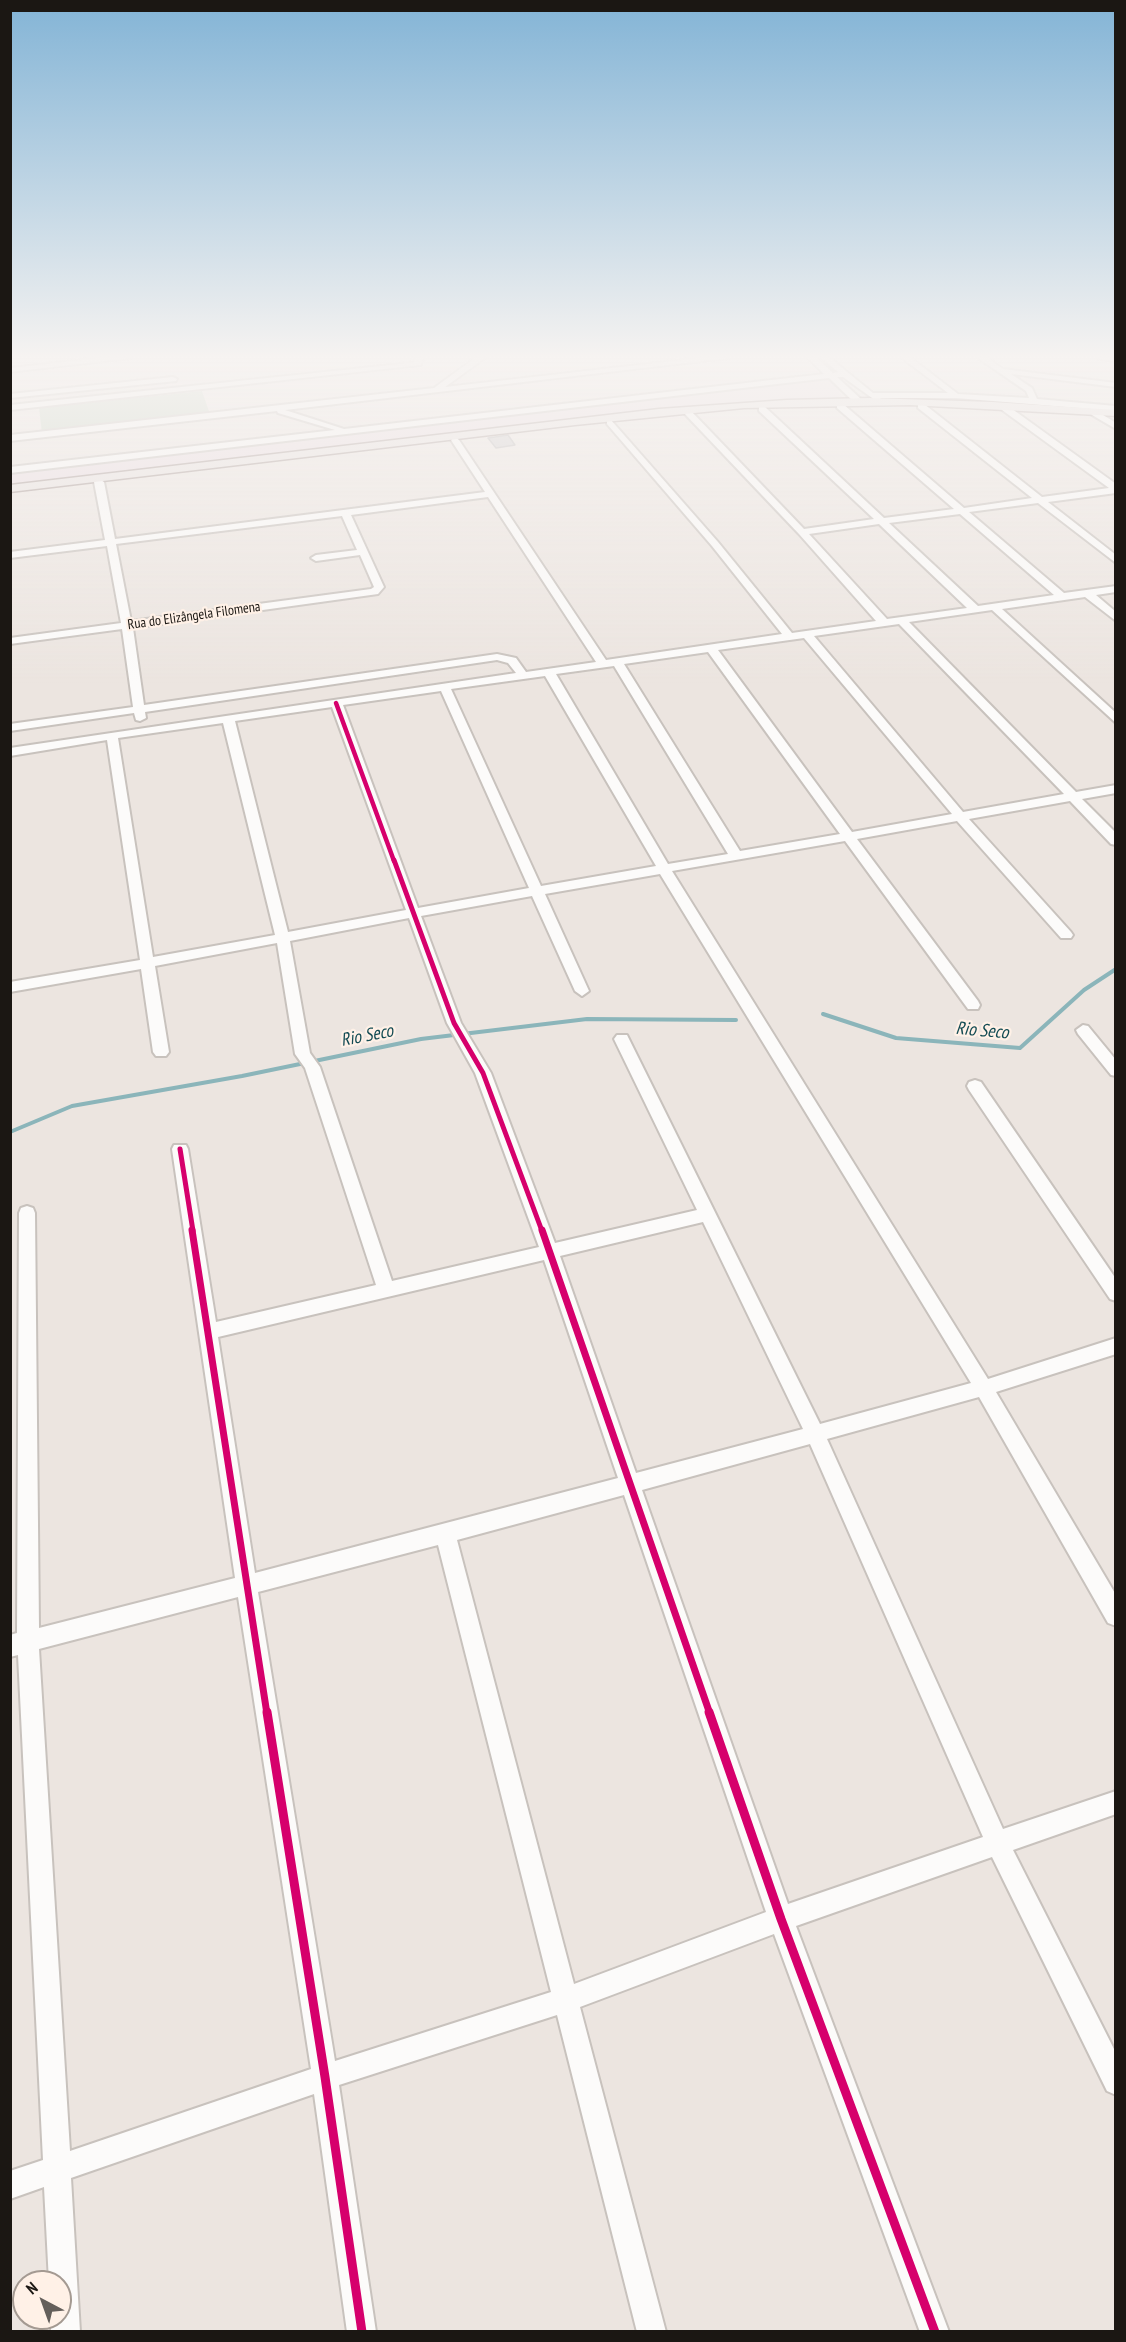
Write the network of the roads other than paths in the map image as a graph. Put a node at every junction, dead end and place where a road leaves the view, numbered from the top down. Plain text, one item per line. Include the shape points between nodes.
1 (33, 467) edge
2 (201, 467) edge
3 (224, 467) edge
4 (473, 467) edge
5 (649, 467) edge
6 (740, 467) edge
7 (823, 467) edge
8 (911, 467) edge
9 (999, 467) edge
10 (1085, 467) edge
11 (10, 470) edge
12 (99, 482) junction
13 (10, 490) edge
14 (1116, 490) edge
15 (491, 494) junction
16 (1041, 500) junction
17 (963, 512) junction
18 (346, 513) junction
19 (882, 523) junction
20 (802, 532) junction
21 (110, 543) junction
22 (363, 552) junction
23 (10, 555) edge
24 (316, 558) dead end
25 (1116, 560) edge
26 (1116, 589) edge
27 (1087, 593) junction
28 (1062, 597) junction
29 (993, 606) junction
30 (975, 609) junction
31 (1116, 618) edge
32 (903, 622) junction
33 (885, 624) junction
34 (127, 626) junction
35 (807, 635) junction
36 (790, 637) junction
37 (10, 641) edge
38 (711, 649) junction
39 (617, 662) junction
40 (603, 664) junction
41 (549, 672) junction
42 (524, 676) junction
43 (445, 688) junction
44 (336, 703) junction
45 (138, 708) junction
46 (228, 718) junction
47 (1116, 720) edge
48 (10, 728) edge
49 (142, 731) junction
50 (112, 736) junction
51 (10, 752) edge
52 (1116, 789) edge
53 (1073, 796) junction
54 (960, 816) junction
55 (851, 836) junction
56 (1116, 842) edge
57 (736, 856) junction
58 (664, 869) junction
59 (537, 892) junction
60 (414, 913) junction
61 (1066, 935) dead end
62 (282, 938) junction
63 (147, 963) junction
64 (10, 987) edge
65 (582, 991) dead end
66 (973, 1005) dead end
67 (1083, 1030) dead end
68 (622, 1039) dead end
69 (161, 1052) dead end
70 (1116, 1071) edge
71 (975, 1086) dead end
72 (180, 1149) dead end
73 (27, 1213) dead end
74 (709, 1214) junction
75 (550, 1252) junction
76 (386, 1289) junction
77 (1116, 1294) edge
78 (208, 1331) junction
79 (1116, 1346) edge
80 (984, 1388) junction
81 (815, 1434) junction
82 (630, 1482) junction
83 (445, 1534) junction
84 (247, 1587) junction
85 (1116, 1616) edge
86 (19, 1644) edge
87 (1116, 1802) edge
88 (997, 1842) junction
89 (781, 1919) junction
90 (565, 2000) junction
91 (325, 2078) junction
92 (1116, 2082) edge
93 (58, 2169) junction
94 (10, 2185) edge
95 (66, 2331) edge
96 (362, 2331) edge
97 (652, 2331) edge
98 (935, 2331) edge

1 - 11 street
2 - 13 main road
3 - 12 main road
4 - 15 street
5 - 36 street
6 - 20 street
7 - 19 street
8 - 17 street
9 - 16 street
10 - 14 street
12 - 13 main road
12 - 21 street
14 - 16 street
15 - 18 street
15 - 40 street
16 - 17 street
16 - 25 street
17 - 19 street
17 - 28 street
18 - 21 street
18 - 22 street
19 - 20 street
19 - 30 street
20 - 33 street
21 - 23 street
21 - 34 street
22 - 24 street
22 - 34 street, Rua do Elizângela Filomena via 378,590
26 - 27 street
27 - 28 street
27 - 31 street
28 - 29 street
29 - 30 street
29 - 47 street
30 - 32 street
32 - 33 street
32 - 53 street
33 - 35 street
34 - 37 street, Rua do Elizângela Filomena
34 - 45 street
35 - 36 street
35 - 54 street
36 - 38 street
38 - 39 street
38 - 55 street
39 - 40 street
39 - 57 street
40 - 41 street
41 - 42 street
41 - 58 street
42 - 43 street
42 - 45 street via 512,660 497,657
43 - 44 street
43 - 59 street
44 - 46 street
44 - 60 street
45 - 48 street
45 - 49 street
46 - 49 street
46 - 62 street
49 - 50 street
50 - 51 street
50 - 63 street
52 - 53 street
53 - 54 street
53 - 56 street
54 - 55 street
54 - 61 street
55 - 57 street
55 - 66 street
57 - 58 street
58 - 59 street
58 - 80 street
59 - 60 street
59 - 65 street
60 - 62 street
60 - 75 street via 454,1023 483,1073
62 - 63 street
62 - 76 street via 303,1054 312,1067
63 - 64 street
63 - 69 street
67 - 70 street
68 - 74 street
71 - 77 street
72 - 78 street
73 - 86 street
74 - 75 street
74 - 81 street
75 - 76 street
75 - 82 street
76 - 78 street
78 - 84 street
79 - 80 street
80 - 81 street
80 - 85 street
81 - 82 street
81 - 88 street
82 - 83 street
82 - 89 street
83 - 84 street
83 - 90 street
84 - 86 street
84 - 91 street
86 - 93 street
87 - 88 street
88 - 89 street
88 - 92 street
89 - 90 street
89 - 98 street
90 - 91 street
90 - 97 street
91 - 93 street
91 - 96 street
93 - 94 street
93 - 95 street

